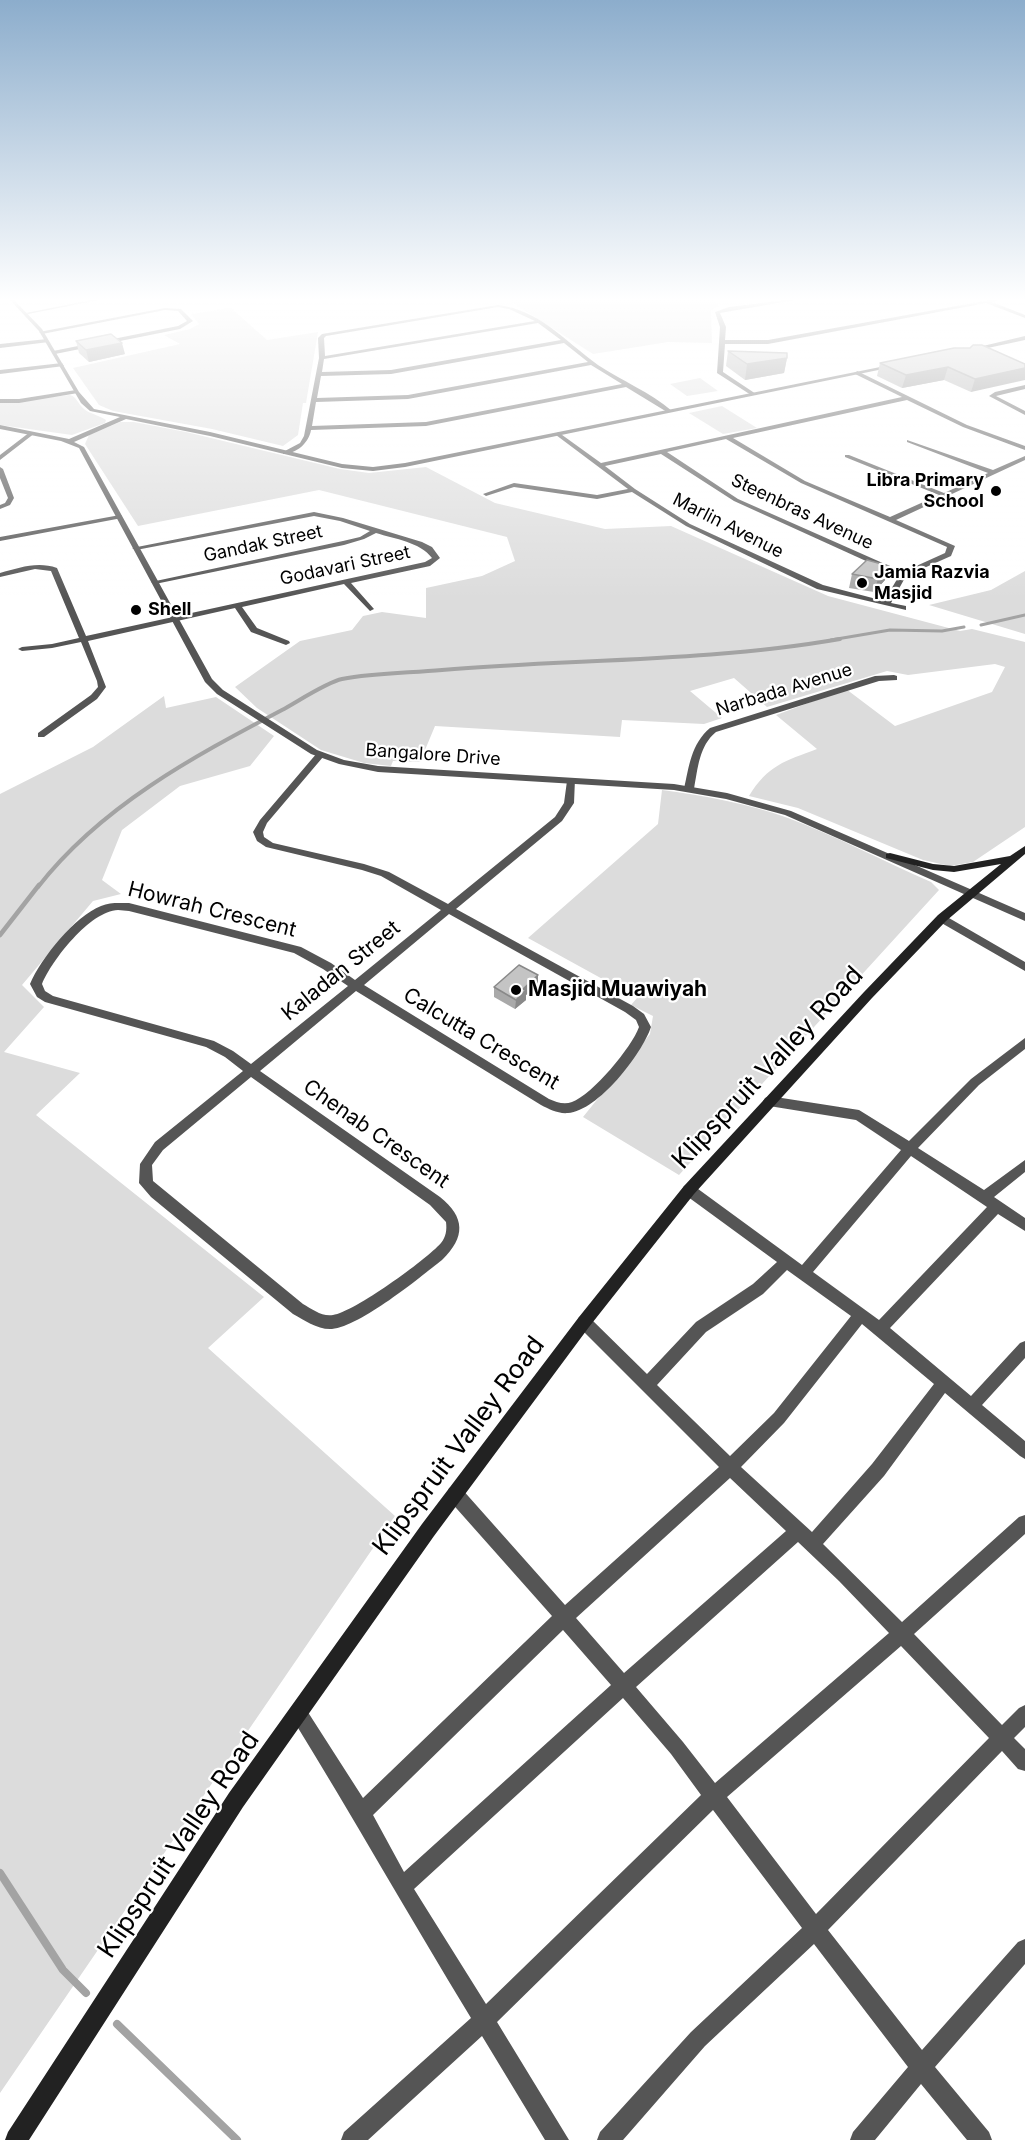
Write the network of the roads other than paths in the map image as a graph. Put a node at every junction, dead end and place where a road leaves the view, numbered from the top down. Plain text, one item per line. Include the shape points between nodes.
1 (26, 400) edge
2 (82, 400) edge
3 (314, 400) joint
4 (320, 400) edge
5 (551, 400) edge
6 (651, 400) edge
7 (724, 400) edge
8 (898, 400) edge
9 (911, 400) edge
10 (1001, 400) edge
11 (0, 401) edge
12 (669, 411) junction
13 (1025, 412) edge
14 (124, 418) junction
15 (0, 427) edge
16 (309, 428) junction
17 (32, 433) junction
18 (558, 434) junction
19 (727, 437) junction
20 (70, 441) junction
21 (909, 441) dead end
22 (1025, 448) edge
23 (661, 451) junction
24 (285, 453) junction
25 (847, 456) dead end
26 (0, 458) edge
27 (1025, 458) edge
28 (600, 465) junction
29 (1, 471) edge
30 (994, 473) junction
31 (633, 490) junction
32 (486, 494) dead end
33 (944, 495) junction
34 (0, 507) edge
35 (120, 517) junction
36 (892, 519) junction
37 (376, 530) junction
38 (0, 539) edge
39 (136, 548) junction
40 (0, 575) edge
41 (903, 576) junction
42 (155, 582) junction
43 (346, 582) junction
44 (886, 604) junction
45 (237, 605) junction
46 (903, 608) dead end
47 (370, 609) dead end
48 (174, 619) junction
49 (83, 639) junction
50 (286, 643) dead end
51 (22, 649) dead end
52 (894, 678) dead end
53 (41, 735) dead end
54 (320, 755) junction
55 (572, 780) junction
56 (689, 789) junction
57 (1025, 849) edge
58 (890, 856) junction
59 (1012, 859) junction
60 (973, 894) junction
61 (448, 909) junction
62 (1025, 917) edge
63 (942, 918) junction
64 (1025, 967) edge
65 (355, 985) junction
66 (1025, 1042) edge
67 (250, 1070) junction
68 (769, 1101) junction
69 (911, 1147) junction
70 (1025, 1165) edge
71 (689, 1190) junction
72 (156, 1193) joint
73 (991, 1201) junction
74 (1025, 1225) edge
75 (787, 1261) junction
76 (804, 1273) junction
77 (861, 1314) junction
78 (584, 1322) junction
79 (880, 1329) junction
80 (1025, 1348) edge
81 (943, 1383) junction
82 (647, 1385) junction
83 (971, 1406) junction
84 (1025, 1451) edge
85 (730, 1467) junction
86 (455, 1494) junction
87 (1025, 1523) edge
88 (799, 1530) junction
89 (813, 1543) junction
90 (564, 1617) junction
91 (902, 1634) junction
92 (623, 1686) junction
93 (298, 1712) junction
94 (1025, 1714) edge
95 (1002, 1739) junction
96 (1025, 1762) edge
97 (715, 1795) junction
98 (362, 1813) junction
99 (402, 1887) junction
100 (816, 1928) junction
101 (1025, 1949) edge
102 (485, 2019) junction
103 (921, 2067) junction
104 (16, 2140) edge
105 (352, 2140) edge
106 (558, 2140) edge
107 (608, 2140) edge
108 (861, 2140) edge
109 (981, 2140) edge

1 - 11 street
2 - 14 street via 93,410
3 - 4 street
3 - 16 street
5 - 16 street via 416,426
6 - 12 street
7 - 12 street
8 - 19 street
9 - 22 street via 971,429
10 - 13 street
12 - 18 street
14 - 20 street
14 - 24 street
15 - 17 street
16 - 24 street via 302,444
17 - 20 street
17 - 26 street
18 - 24 street via 383,469 342,466
18 - 28 street, Marlin Avenue
19 - 23 street
19 - 36 street via 795,478
20 - 35 street, Bangalore Drive via 84,452
21 - 30 street
23 - 28 street
23 - 41 street, Steenbras Avenue via 744,504
25 - 33 street
27 - 30 street
28 - 31 street, Marlin Avenue
29 - 34 street via 11,498
30 - 33 street
31 - 32 street via 597,497 518,485
31 - 44 street, Marlin Avenue via 678,520 792,575 829,590
33 - 36 street
35 - 38 street
35 - 39 street, Bangalore Drive
36 - 41 street via 948,543 952,549
37 - 39 street, Godavari Street via 314,514
37 - 42 street, Gandak Street via 344,543
37 - 43 street, Godavari Street via 425,546 435,559
39 - 42 street, Bangalore Drive
40 - 49 street via 52,569
41 - 44 street
42 - 48 street, Bangalore Drive
43 - 45 street, Godavari Street
43 - 47 street
44 - 46 street, Marlin Avenue
45 - 48 street, Godavari Street
45 - 50 street via 254,630
48 - 49 street, Godavari Street
48 - 54 street, Bangalore Drive via 208,680 269,725
49 - 51 street, Godavari Street
49 - 53 street via 102,687
52 - 56 street, Narbada Avenue via 878,678 713,729 699,747
54 - 55 street, Bangalore Drive via 378,770
54 - 61 street via 263,822 258,832 260,839 375,870
55 - 56 street, Bangalore Drive
55 - 61 street, Kaladan Street via 569,803 559,819
56 - 58 street, Bangalore Drive via 771,807
57 - 59 main road, Klipspruit Valley Road
58 - 59 main road via 948,869
58 - 60 street, Bangalore Drive
59 - 60 main road, Klipspruit Valley Road
60 - 62 street, Bangalore Drive
60 - 63 main road, Klipspruit Valley Road
61 - 65 street, Kaladan Street
61 - 65 street, Calcutta Crescent via 629,1009 643,1022 645,1032 639,1042 583,1103 568,1108 545,1102
63 - 64 street
63 - 68 main road, Klipspruit Valley Road
65 - 67 street, Kaladan Street
65 - 67 street, Howrah Crescent via 297,950 118,906 103,908 90,917 37,979 37,989 49,999 210,1044
66 - 69 street via 975,1082
67 - 72 street, Kaladan Street via 151,1156 145,1176
67 - 72 street, Chenab Crescent via 435,1201 452,1219 446,1247 359,1311 334,1323 325,1322 298,1309
68 - 69 street via 859,1114
68 - 71 main road, Klipspruit Valley Road
69 - 73 street
69 - 76 street
70 - 73 street
71 - 75 street
71 - 78 main road, Klipspruit Valley Road
73 - 74 street
73 - 79 street
75 - 76 street
75 - 82 street via 758,1289 701,1327
76 - 77 street
77 - 79 street
77 - 85 street via 779,1418
78 - 82 street
78 - 86 main road, Klipspruit Valley Road
79 - 81 street
80 - 83 street
81 - 83 street
81 - 89 street via 878,1470
82 - 85 street
83 - 84 street
85 - 88 street
85 - 90 street
86 - 90 street
86 - 93 main road, Klipspruit Valley Road
87 - 91 street
88 - 89 street
88 - 92 street
89 - 91 street
90 - 92 street
90 - 98 street
91 - 95 street
91 - 97 street
92 - 97 street
92 - 99 street
93 - 98 street
93 - 104 main road, Klipspruit Valley Road via 236,1800
94 - 95 street
95 - 96 street
95 - 100 street
97 - 100 street
97 - 102 street
98 - 99 street
99 - 102 street
100 - 103 street
100 - 107 street via 698,2039
101 - 103 street
102 - 105 street
102 - 106 street
103 - 108 street
103 - 109 street

